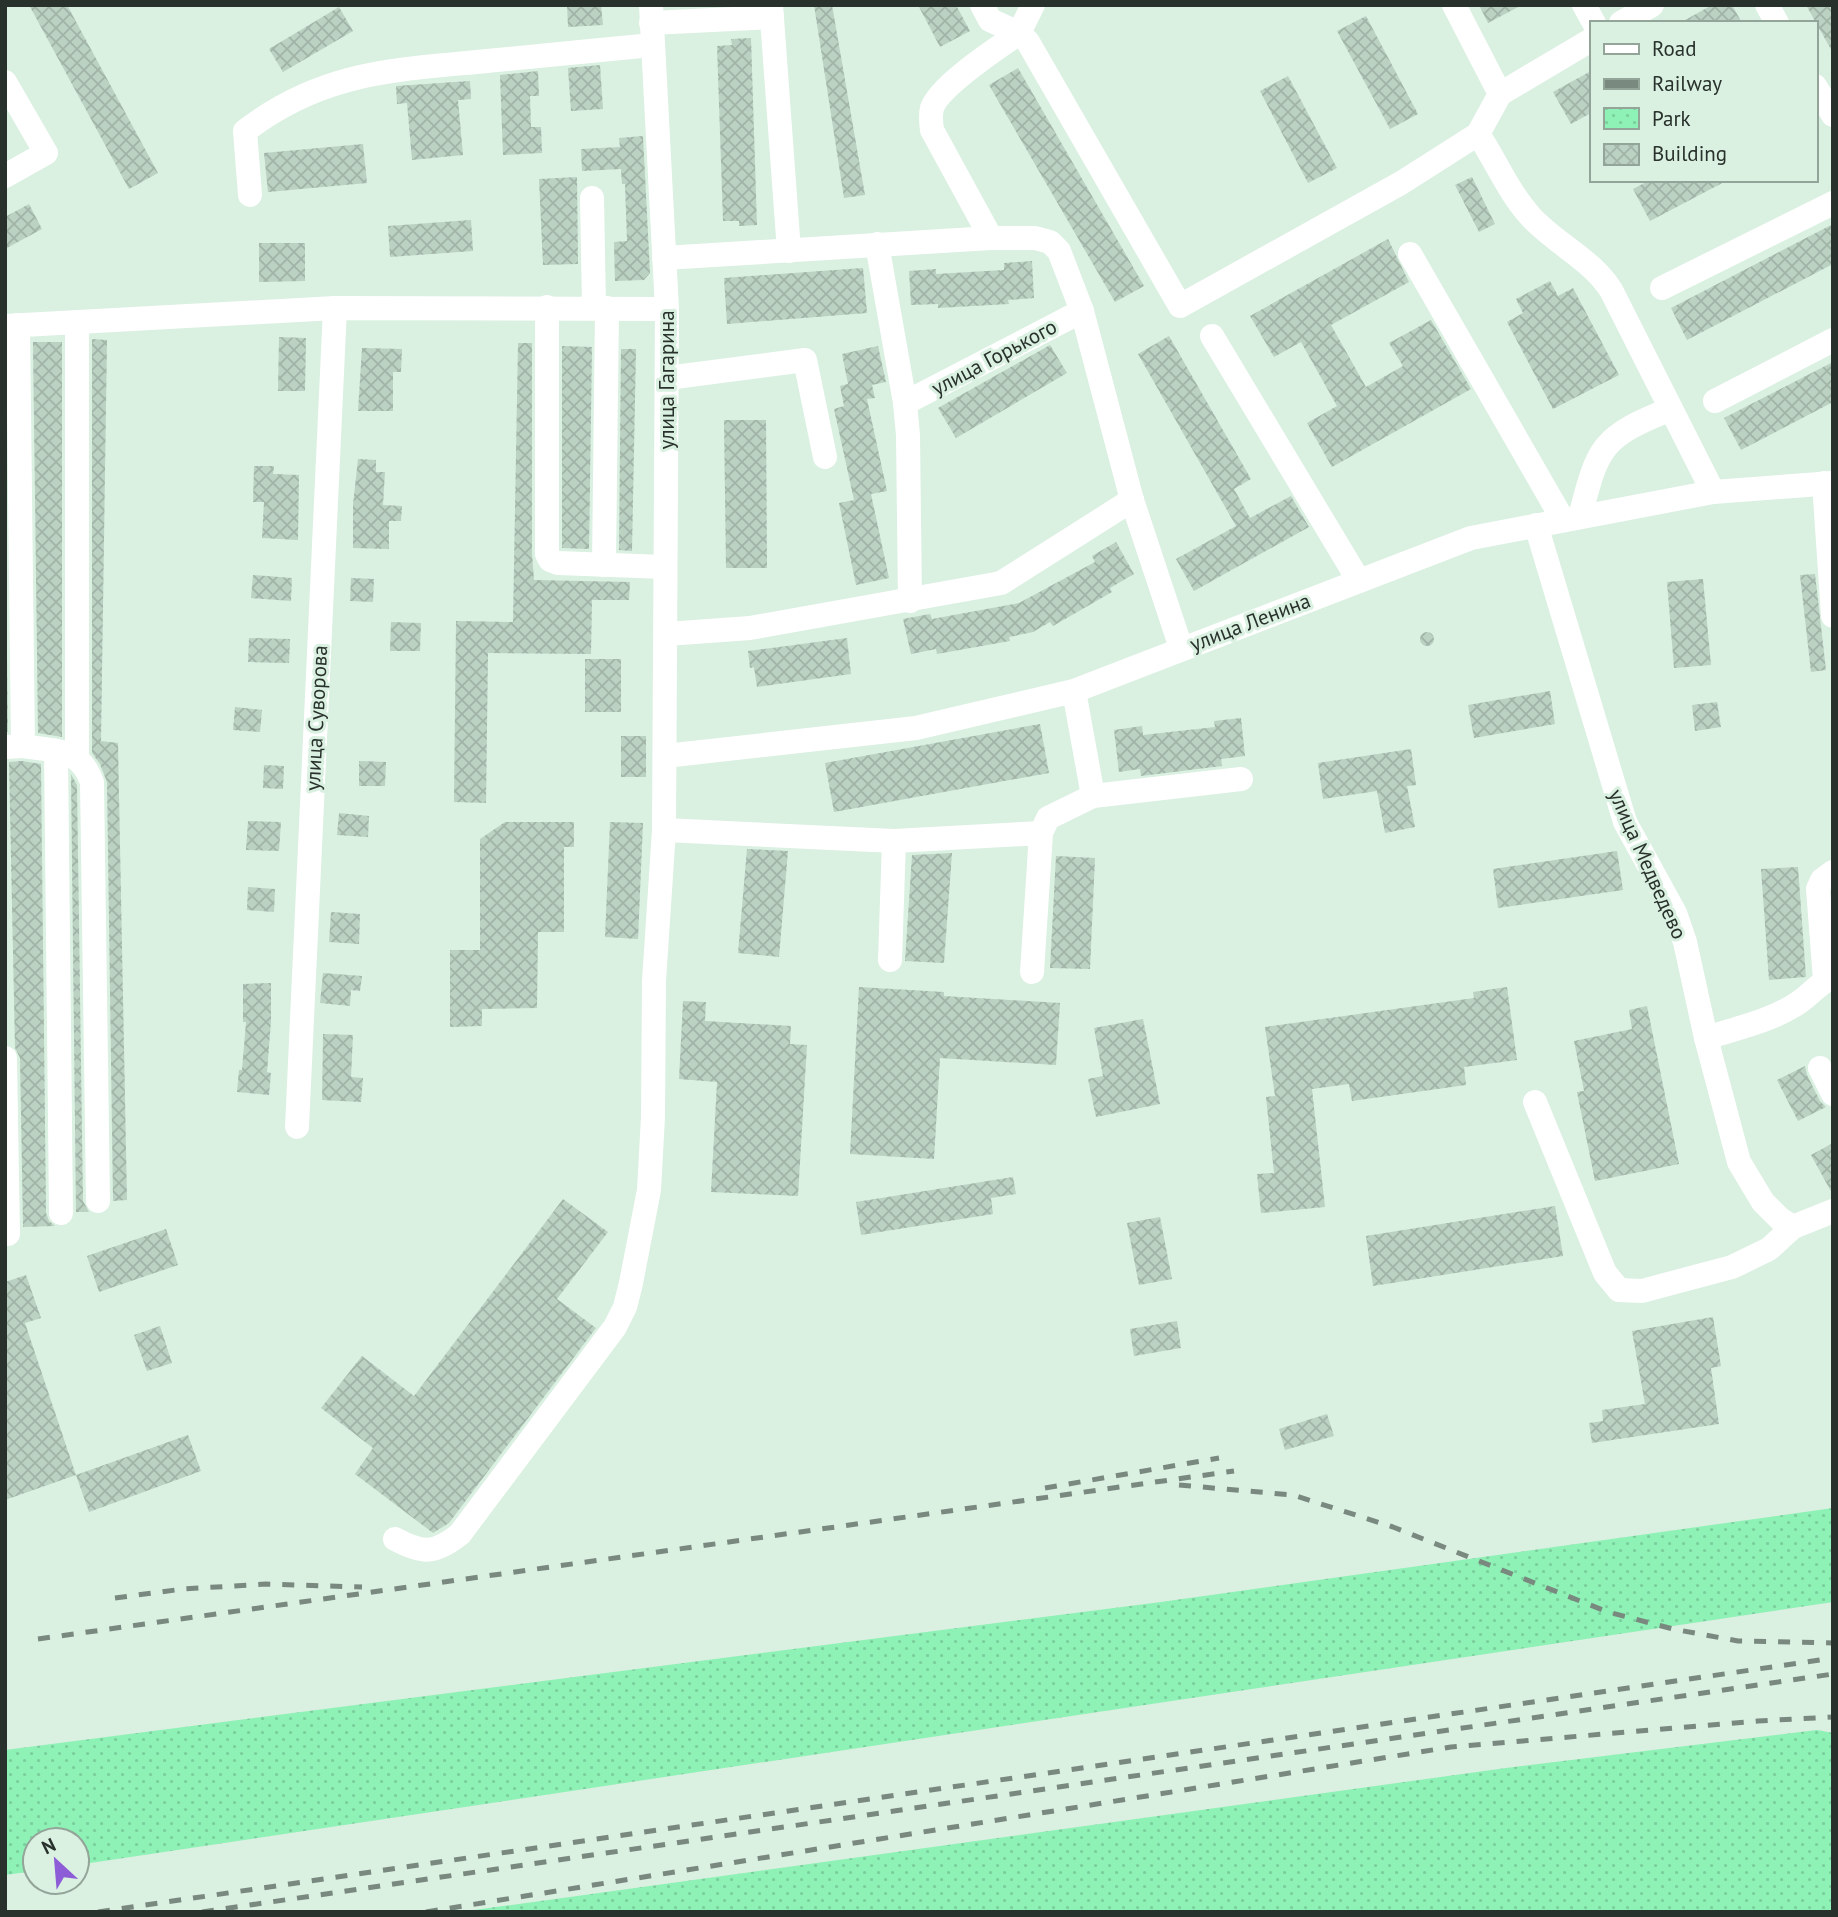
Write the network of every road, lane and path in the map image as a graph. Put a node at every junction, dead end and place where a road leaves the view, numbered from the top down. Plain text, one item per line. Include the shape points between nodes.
1 (982, 5) edge
2 (1033, 5) edge
3 (1454, 5) edge
4 (1584, 5) edge
5 (1653, 5) edge
6 (1767, 5) edge
7 (771, 11) edge
8 (1593, 21) edge
9 (1625, 21) edge
10 (1776, 21) edge
11 (652, 24) edge
12 (1019, 33) junction
13 (1590, 41) edge
14 (5, 82) edge
15 (1817, 89) edge
16 (1500, 94) junction
17 (1833, 115) edge
18 (1478, 134) junction
19 (5, 176) edge
20 (250, 195) dead end
21 (592, 198) dead end
22 (1833, 203) edge
23 (991, 238) junction
24 (877, 244) junction
25 (789, 251) junction
26 (1410, 254) dead end
27 (664, 258) junction
28 (1662, 288) dead end
29 (548, 307) junction
30 (334, 308) junction
31 (600, 308) junction
32 (667, 309) junction
33 (1082, 311) junction
34 (77, 322) junction
35 (12, 326) edge
36 (1212, 337) dead end
37 (1833, 340) edge
38 (667, 378) junction
39 (1715, 401) dead end
40 (905, 403) junction
41 (1671, 409) junction
42 (825, 457) dead end
43 (1828, 483) edge
44 (1713, 492) junction
45 (1132, 500) junction
46 (1571, 519) junction
47 (1535, 525) junction
48 (604, 565) junction
49 (664, 567) junction
50 (1359, 581) junction
51 (910, 601) junction
52 (1833, 616) edge
53 (667, 634) junction
54 (1181, 649) junction
55 (1074, 691) junction
56 (14, 746) edge
57 (66, 754) junction
58 (665, 756) junction
59 (1241, 779) dead end
60 (1093, 796) junction
61 (664, 830) junction
62 (1041, 833) junction
63 (894, 841) junction
64 (1833, 872) edge
65 (890, 960) dead end
66 (1032, 972) dead end
67 (1829, 979) edge
68 (1706, 1038) junction
69 (5, 1058) edge
70 (1820, 1068) dead end
71 (1833, 1094) edge
72 (1535, 1102) dead end
73 (297, 1128) dead end
74 (98, 1201) dead end
75 (1833, 1212) edge
76 (61, 1213) dead end
77 (1793, 1227) junction
78 (8, 1234) dead end
79 (396, 1539) dead end

1 - 12 street via 990,20
2 - 12 street
3 - 16 street
4 - 8 street
5 - 9 street
6 - 10 street
7 - 11 street
7 - 25 street
11 - 20 street via 381,71 320,87 271,111 246,131
11 - 27 street, улица Гагарина
12 - 18 street via 1180,306 1401,183
12 - 23 street via 944,90 932,109 932,130
13 - 16 street
14 - 19 street via 46,153
15 - 17 street
16 - 18 street
18 - 41 street via 1532,218 1600,273
21 - 31 street
22 - 28 street
23 - 24 street
23 - 33 street, улица Горького via 1035,237 1050,242 1059,251
24 - 25 street
24 - 40 street
25 - 27 street
26 - 46 street
27 - 32 street, улица Гагарина
29 - 30 street
29 - 31 street
29 - 48 street via 547,554 550,561 558,563
30 - 34 street
30 - 73 street, улица Суворова
31 - 32 street
31 - 48 street
32 - 38 street, улица Гагарина
33 - 40 street, улица Горького
33 - 45 street
34 - 35 street
34 - 57 street
35 - 56 street
36 - 50 street
37 - 39 street
38 - 42 street via 805,360
38 - 49 street, улица Гагарина
40 - 51 street, улица Горького
41 - 44 street
41 - 46 street via 1611,439 1597,457
43 - 44 street, улица Ленина
43 - 52 street
44 - 46 street, улица Ленина
45 - 51 street via 1001,583
45 - 54 street
46 - 47 street, улица Ленина
47 - 50 street, улица Ленина via 1471,538
47 - 68 street, улица Медведево via 1625,822 1675,913 1685,942
48 - 49 street
49 - 53 street, улица Гагарина
50 - 54 street, улица Ленина
51 - 53 street via 750,628
53 - 58 street, улица Гагарина
54 - 55 street, улица Ленина
55 - 58 street, улица Ленина via 916,728
55 - 60 street
56 - 57 street
57 - 74 street via 87,768 92,782
57 - 76 street
58 - 61 street, улица Гагарина
59 - 60 street
60 - 62 street via 1048,818
61 - 63 street
61 - 79 street, улица Гагарина via 654,981 649,1191 625,1307 460,1534 433,1549 419,1550
62 - 63 street
62 - 66 street
63 - 65 street
64 - 67 street via 1818,889
67 - 68 street via 1770,1017
68 - 77 street, улица Медведево via 1739,1162 1763,1202
69 - 78 street
70 - 71 street
72 - 77 street via 1605,1273 1619,1290 1642,1291 1732,1267 1769,1249
75 - 77 street

